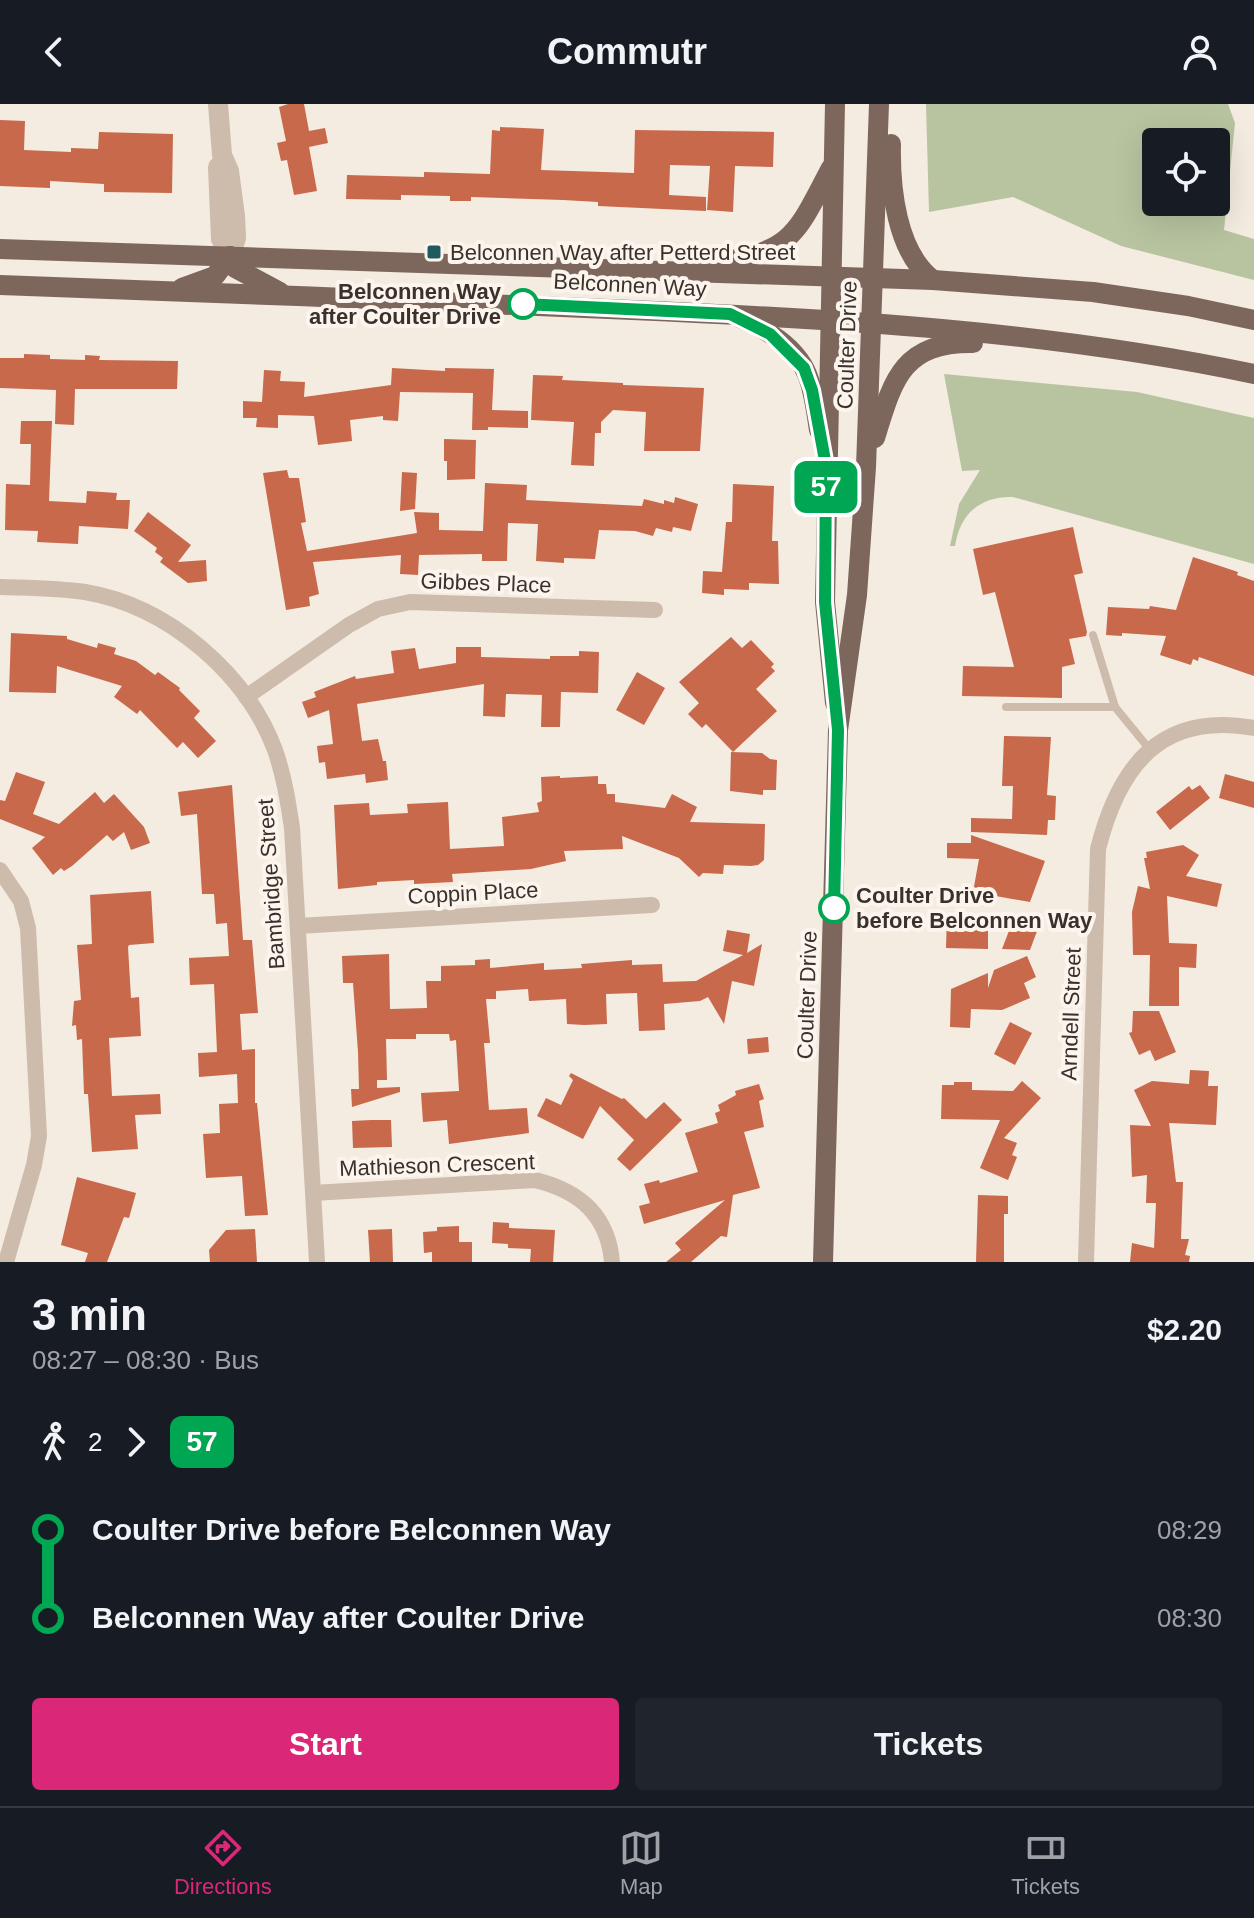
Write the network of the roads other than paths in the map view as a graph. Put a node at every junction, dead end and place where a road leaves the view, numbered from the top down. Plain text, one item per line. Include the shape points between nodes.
1 (218, 104) edge
2 (835, 104) edge
3 (879, 104) edge
4 (892, 104) edge
5 (833, 163) junction
6 (0, 249) edge
7 (230, 256) junction
8 (661, 271) junction
9 (833, 276) junction
10 (872, 277) junction
11 (933, 280) junction
12 (0, 285) edge
13 (172, 291) junction
14 (287, 296) junction
15 (730, 314) junction
16 (831, 319) junction
17 (1254, 320) edge
18 (872, 322) junction
19 (1081, 345) junction
20 (1254, 374) edge
21 (826, 466) junction
22 (866, 467) junction
23 (0, 587) edge
24 (655, 610) dead end
25 (1093, 635) dead end
26 (246, 697) junction
27 (1006, 707) dead end
28 (1115, 707) junction
29 (1254, 728) edge
30 (838, 730) junction
31 (1151, 751) junction
32 (0, 870) edge
33 (652, 905) dead end
34 (298, 926) junction
35 (313, 1193) junction
36 (6, 1262) edge
37 (317, 1262) edge
38 (612, 1262) edge
39 (823, 1262) edge
40 (1086, 1262) edge

1 - 7 street via 235,216
2 - 5 main road, Coulter Drive
3 - 10 main road, Coulter Drive
4 - 11 main road via 892,188 914,261
5 - 8 main road via 806,216 780,245 739,260
5 - 9 main road, Coulter Drive
6 - 7 main road, Belconnen Way
7 - 8 main road, Belconnen Way
7 - 13 main road via 215,276
7 - 14 main road via 235,268
8 - 9 main road, Belconnen Way
9 - 10 main road, Belconnen Way
9 - 16 main road, Coulter Drive
10 - 11 main road, Belconnen Way
10 - 18 main road, Coulter Drive
11 - 17 main road, Belconnen Way via 1093,292
12 - 13 main road, Belconnen Way
13 - 14 main road, Belconnen Way
14 - 15 main road, Belconnen Way
15 - 16 main road, Belconnen Way
15 - 21 main road via 770,334 804,368
16 - 18 main road, Belconnen Way
16 - 21 main road, Coulter Drive
18 - 19 main road, Belconnen Way
18 - 22 main road, Coulter Drive
19 - 20 main road, Belconnen Way
19 - 22 main road via 962,343 922,353 892,385
21 - 30 main road, Coulter Drive via 825,602
22 - 30 main road, Coulter Drive via 857,595
23 - 26 street, Bambridge Street via 87,592 146,612 200,648
24 - 26 street, Gibbes Place via 410,602 378,609 349,625
25 - 28 lane
26 - 34 street, Bambridge Street via 274,748 286,787
27 - 28 lane
28 - 31 lane
29 - 31 street, Arndell Street via 1195,726
30 - 39 main road, Coulter Drive
31 - 40 street, Arndell Street via 1121,784 1098,849
32 - 36 street via 21,901 28,928 39,1136
33 - 34 street, Coppin Place
34 - 35 street, Bambridge Street
35 - 37 street, Bambridge Street
35 - 38 street, Mathieson Crescent via 523,1180 547,1183 581,1199 599,1219

